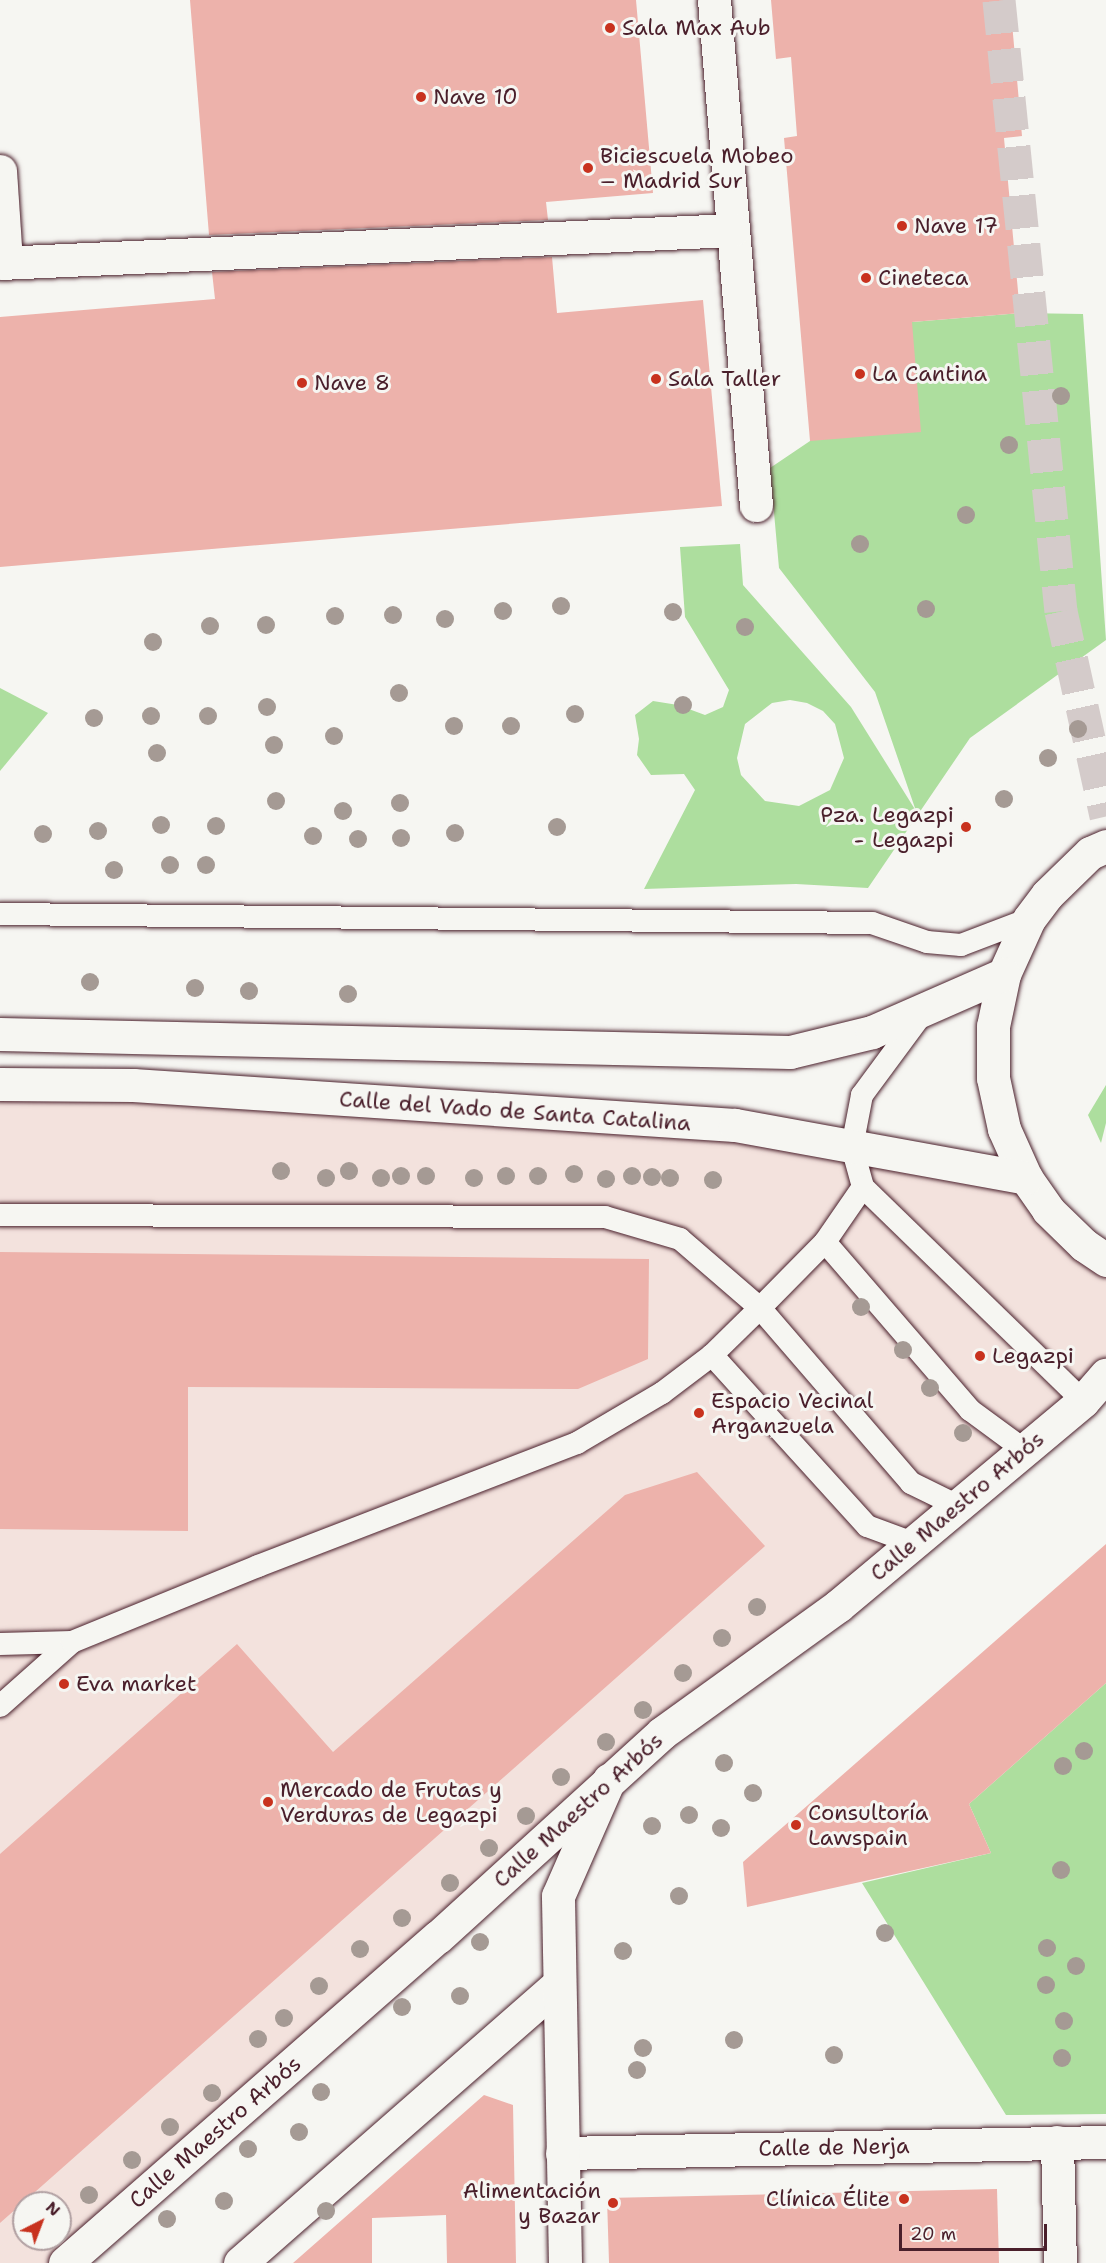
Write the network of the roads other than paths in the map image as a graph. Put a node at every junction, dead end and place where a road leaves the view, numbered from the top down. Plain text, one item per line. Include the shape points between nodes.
1 (714, 0) edge
2 (0, 171) edge
3 (733, 230) junction
4 (3, 263) edge
5 (756, 505) dead end
6 (1106, 846) edge
7 (0, 914) edge
8 (1029, 919) junction
9 (1004, 974) junction
10 (927, 1008) junction
11 (0, 1034) edge
12 (0, 1084) edge
13 (852, 1147) junction
14 (1026, 1178) junction
15 (863, 1187) junction
16 (0, 1215) edge
17 (825, 1242) junction
18 (1106, 1260) edge
19 (760, 1308) junction
20 (712, 1355) junction
21 (1106, 1375) edge
22 (1083, 1401) junction
23 (1023, 1449) junction
24 (958, 1506) junction
25 (913, 1543) junction
26 (72, 1642) junction
27 (0, 1644) edge
28 (0, 1706) edge
29 (609, 1780) junction
30 (559, 1984) junction
31 (1057, 2142) junction
32 (1106, 2142) edge
33 (562, 2152) junction
34 (65, 2263) edge
35 (240, 2263) edge
36 (565, 2263) edge
37 (1060, 2263) edge

1 - 3 street
2 - 4 street
3 - 4 street
3 - 5 street
6 - 8 street via 1090,854 1056,886
7 - 8 lane via 873,923 927,942 961,945
8 - 9 street
9 - 10 street
9 - 14 street via 993,1026 993,1078 1004,1129
10 - 11 street via 872,1032 790,1052
10 - 13 lane via 862,1095
12 - 13 street, Calle del Vado de Santa Catalina via 133,1085 735,1125
13 - 14 street, Calle del Vado de Santa Catalina
13 - 15 lane
14 - 18 street via 1048,1210 1083,1245
15 - 17 lane
15 - 22 lane
16 - 19 lane via 605,1217 680,1239
17 - 19 lane
17 - 23 lane via 970,1410
19 - 20 lane
19 - 24 lane via 911,1482
20 - 25 lane via 867,1526
20 - 26 lane via 662,1393 577,1443
21 - 22 street, Calle Maestro Arbós
22 - 23 street, Calle Maestro Arbós
23 - 24 street, Calle Maestro Arbós
24 - 25 street, Calle Maestro Arbós
25 - 29 street, Calle Maestro Arbós via 838,1606 662,1733
26 - 27 lane
26 - 28 lane
29 - 30 street via 558,1896
29 - 34 street, Calle Maestro Arbós via 438,1936
30 - 33 street
30 - 35 street
31 - 32 street, Calle de Nerja
31 - 33 street, Calle de Nerja
31 - 37 street
33 - 36 street

